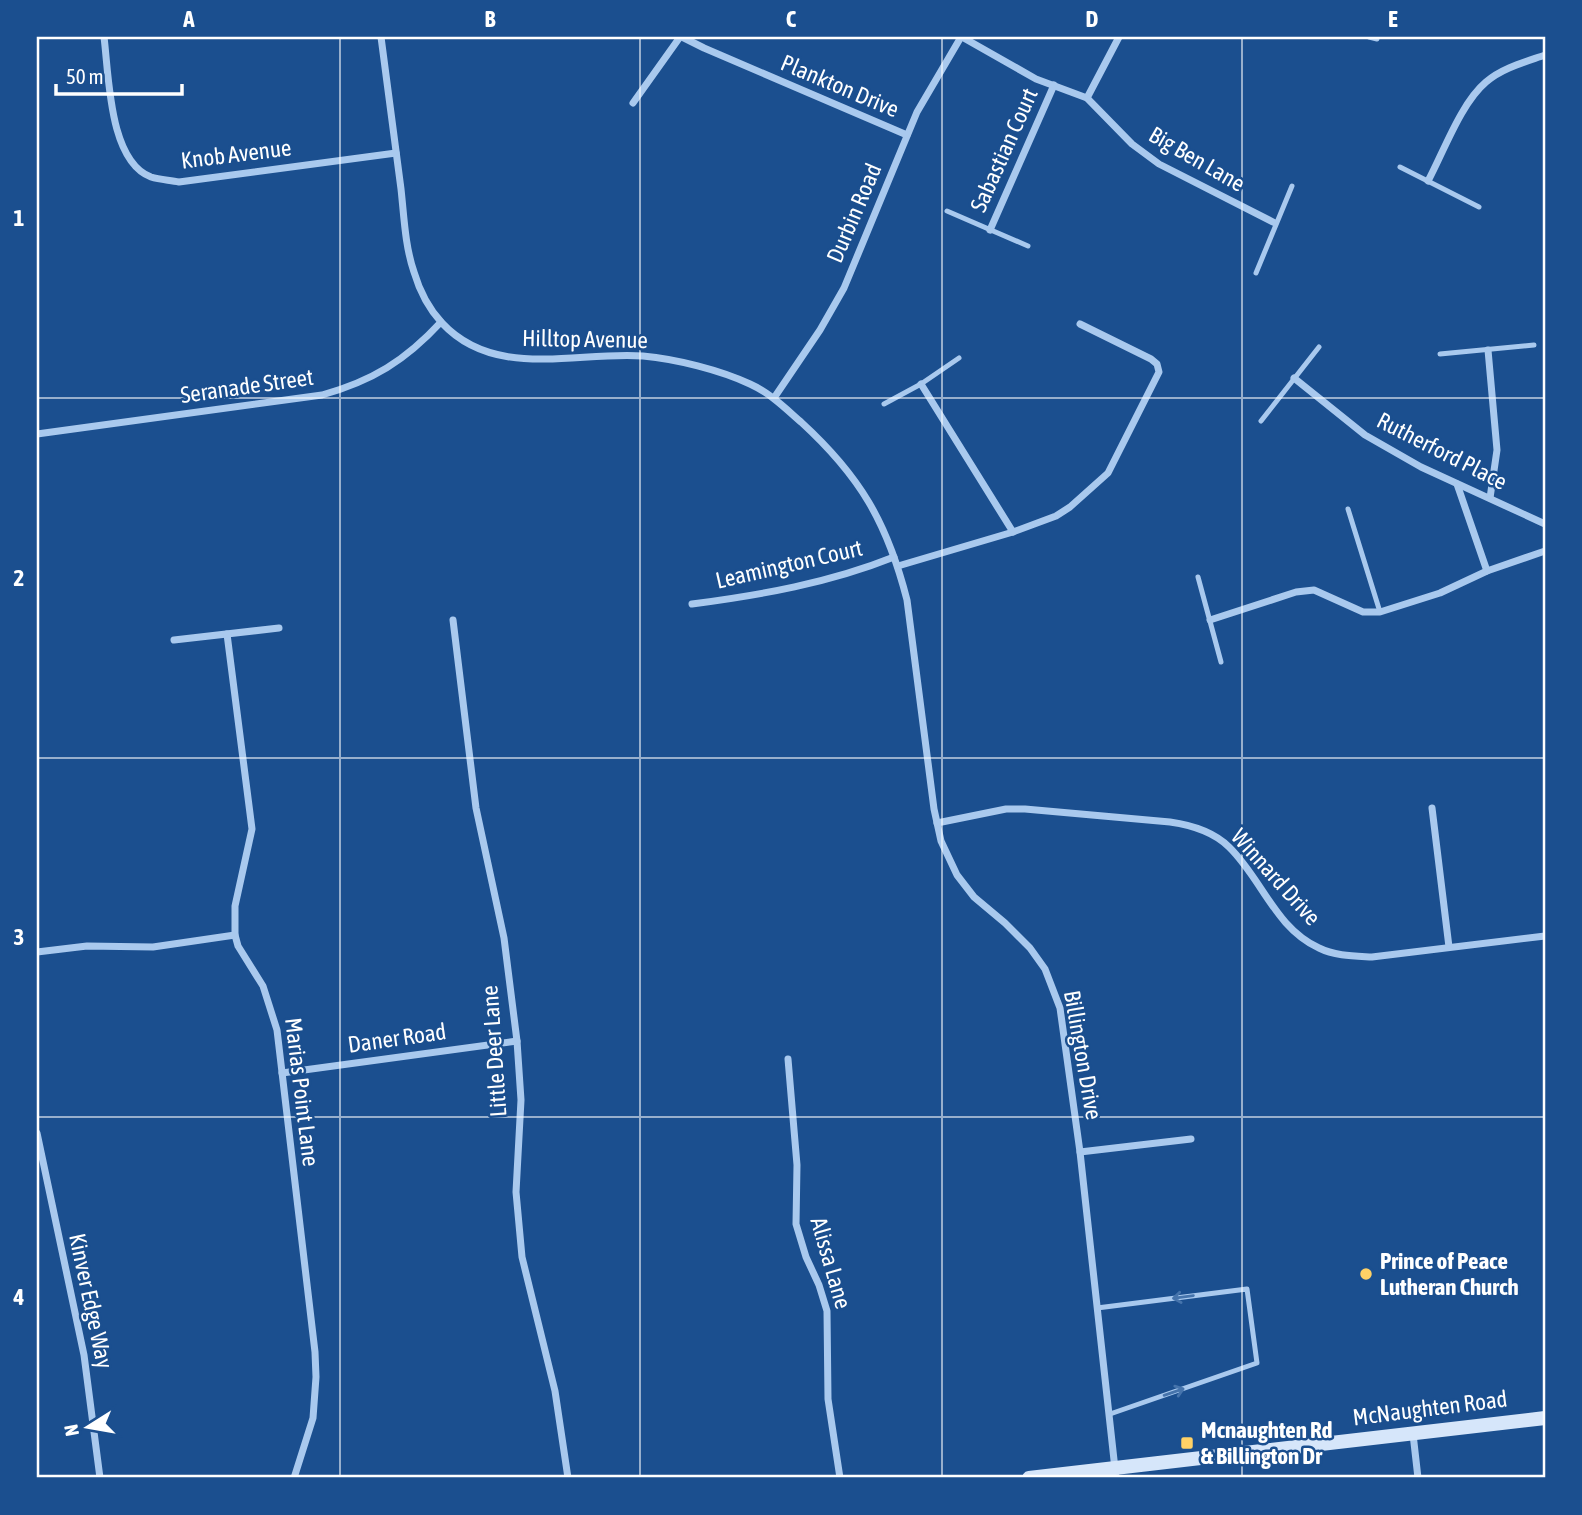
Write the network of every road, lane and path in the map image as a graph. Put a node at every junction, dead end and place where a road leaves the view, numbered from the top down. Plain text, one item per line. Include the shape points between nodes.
1 (104, 37) edge
2 (381, 37) edge
3 (681, 37) edge
4 (962, 37) edge
5 (1119, 37) edge
6 (1369, 37) edge
7 (1377, 39) dead end
8 (1545, 55) edge
9 (1054, 85) junction
10 (1087, 98) junction
11 (634, 103) dead end
12 (907, 135) junction
13 (396, 153) junction
14 (1400, 167) dead end
15 (1428, 181) junction
16 (1292, 186) dead end
17 (1479, 207) dead end
18 (947, 211) dead end
19 (1275, 223) junction
20 (990, 230) junction
21 (1028, 246) dead end
22 (1256, 273) dead end
23 (441, 322) junction
24 (1080, 324) dead end
25 (1534, 345) dead end
26 (1319, 347) dead end
27 (1488, 350) junction
28 (1440, 354) dead end
29 (959, 358) dead end
30 (1294, 378) junction
31 (921, 384) junction
32 (775, 398) junction
33 (884, 404) dead end
34 (1261, 421) dead end
35 (37, 433) edge
36 (1457, 484) junction
37 (1490, 498) junction
38 (1348, 509) dead end
39 (1545, 524) edge
40 (1013, 532) junction
41 (1545, 551) edge
42 (894, 557) junction
43 (898, 566) junction
44 (1488, 571) junction
45 (1198, 576) dead end
46 (692, 604) dead end
47 (1380, 612) junction
48 (453, 620) dead end
49 (1210, 620) junction
50 (279, 628) dead end
51 (227, 634) junction
52 (174, 640) dead end
53 (1221, 662) dead end
54 (1432, 808) dead end
55 (937, 823) junction
56 (235, 935) junction
57 (1545, 936) edge
58 (1448, 947) junction
59 (37, 952) edge
60 (517, 1041) junction
61 (788, 1059) dead end
62 (282, 1073) junction
63 (37, 1133) edge
64 (1191, 1139) dead end
65 (1080, 1152) junction
66 (1097, 1308) junction
67 (1110, 1414) junction
68 (1545, 1418) edge
69 (1413, 1433) junction
70 (1115, 1473) edge
71 (100, 1478) edge
72 (294, 1478) edge
73 (568, 1478) edge
74 (840, 1478) edge
75 (1029, 1478) edge
76 (1418, 1478) edge

1 - 13 street, Knob Avenue via 118,138 130,162 152,177 179,182
2 - 13 street, Hilltop Avenue
3 - 11 street
3 - 12 street, Plankton Drive
4 - 9 street, Big Ben Lane
4 - 12 street, Durbin Road
5 - 10 street
6 - 7 lane
8 - 15 street via 1485,82 1468,103
9 - 10 street, Big Ben Lane
9 - 20 street, Sabastian Court
10 - 19 street, Big Ben Lane via 1132,144 1159,164
12 - 32 street, Durbin Road via 844,288
13 - 23 street, Hilltop Avenue via 413,271
14 - 15 lane
15 - 17 lane
16 - 19 lane
18 - 20 lane
19 - 22 lane
20 - 21 lane
23 - 32 street, Hilltop Avenue via 480,349 514,358 645,356 697,366
23 - 35 street, Seranade Street via 379,375 321,396
24 - 40 street via 1151,359 1157,364 1157,380 1108,473 1056,516
25 - 27 lane
26 - 30 lane
27 - 28 lane
27 - 37 street via 1497,450
29 - 31 lane
30 - 34 lane
30 - 36 street, Rutherford Place via 1366,435
31 - 33 lane
31 - 40 street
32 - 42 street, Billington Drive via 856,480
36 - 37 street, Rutherford Place
36 - 44 street
37 - 39 street, Rutherford Place
38 - 47 lane
40 - 43 street
41 - 44 street
42 - 43 street, Billington Drive
42 - 46 street, Leamington Court via 804,585
43 - 55 street, Billington Drive via 914,642
44 - 47 street via 1440,593
45 - 49 lane
47 - 49 street via 1363,612 1314,590
48 - 60 street, Little Deer Lane via 476,808 504,938
49 - 53 lane
50 - 51 street
51 - 52 street
51 - 56 street, Marias Point Lane via 252,829 235,906
54 - 58 street
55 - 58 street, Winnard Drive via 1025,809 1190,825 1228,846 1279,915 1320,949 1372,957
55 - 65 street, Billington Drive via 957,875 974,897 1030,948 1054,989
56 - 59 street via 153,947 86,946
56 - 62 street, Marias Point Lane via 272,1009
57 - 58 street, Winnard Drive
60 - 62 street, Daner Road
60 - 73 street, Little Deer Lane via 519,1230 527,1285 555,1391
61 - 74 street, Alissa Lane via 797,1165 796,1224 827,1311 828,1399
62 - 72 street, Marias Point Lane via 316,1377 313,1418
63 - 71 street, Kinver Edge Way via 84,1355
64 - 65 street
65 - 66 street, Billington Drive
66 - 67 street, Billington Drive
67 -> 66 lane via 1257,1363 1247,1289
67 - 70 street, Billington Drive
68 - 69 street, McNaughten Road
69 - 70 street, McNaughten Road
69 - 76 street
70 - 75 street, McNaughten Road

